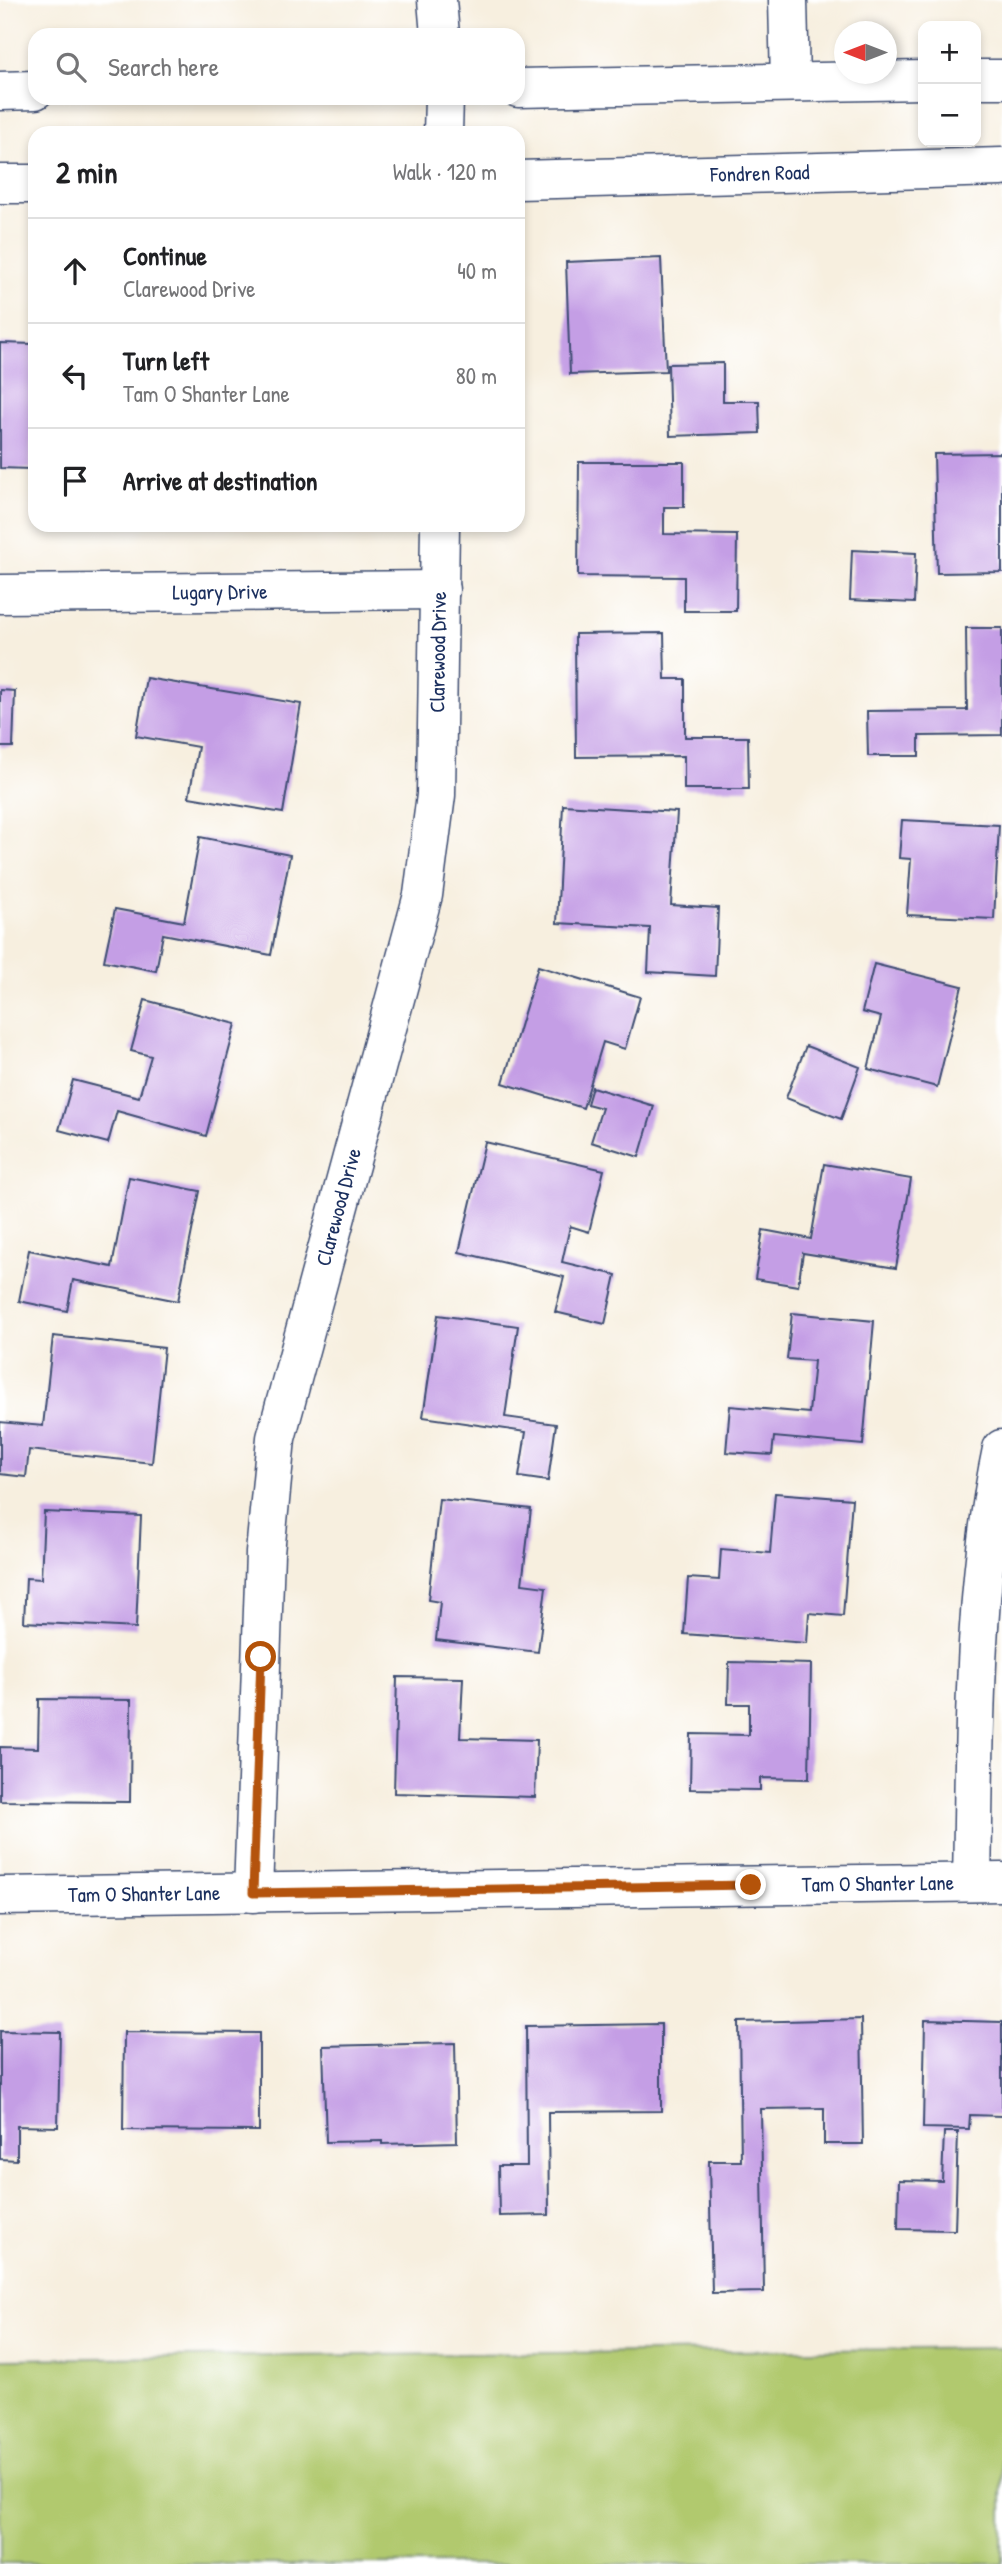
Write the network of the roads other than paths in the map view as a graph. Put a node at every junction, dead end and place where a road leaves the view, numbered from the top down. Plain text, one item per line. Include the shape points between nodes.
1 (437, 0) edge
2 (788, 0) edge
3 (439, 28) edge
4 (981, 79) edge
5 (1002, 79) edge
6 (918, 80) edge
7 (790, 82) junction
8 (525, 88) edge
9 (0, 90) edge
10 (28, 90) edge
11 (444, 105) edge
12 (443, 126) edge
13 (1002, 167) edge
14 (525, 180) edge
15 (0, 184) edge
16 (28, 184) edge
17 (440, 532) edge
18 (440, 590) junction
19 (0, 594) edge
20 (1002, 1449) edge
21 (987, 1882) edge
22 (253, 1893) junction
23 (0, 1896) edge

1 - 3 street
2 - 7 street
4 - 5 street
6 - 7 street
7 - 8 street
9 - 10 street
11 - 12 street
13 - 14 street, Fondren Road
15 - 16 street
17 - 18 street, Clarewood Drive
18 - 19 street, Lugary Drive
18 - 22 street, Clarewood Drive via 436,795 423,895 276,1438 265,1553
20 - 21 street via 977,1645
21 - 22 street, Tam O Shanter Lane
22 - 23 street, Tam O Shanter Lane

